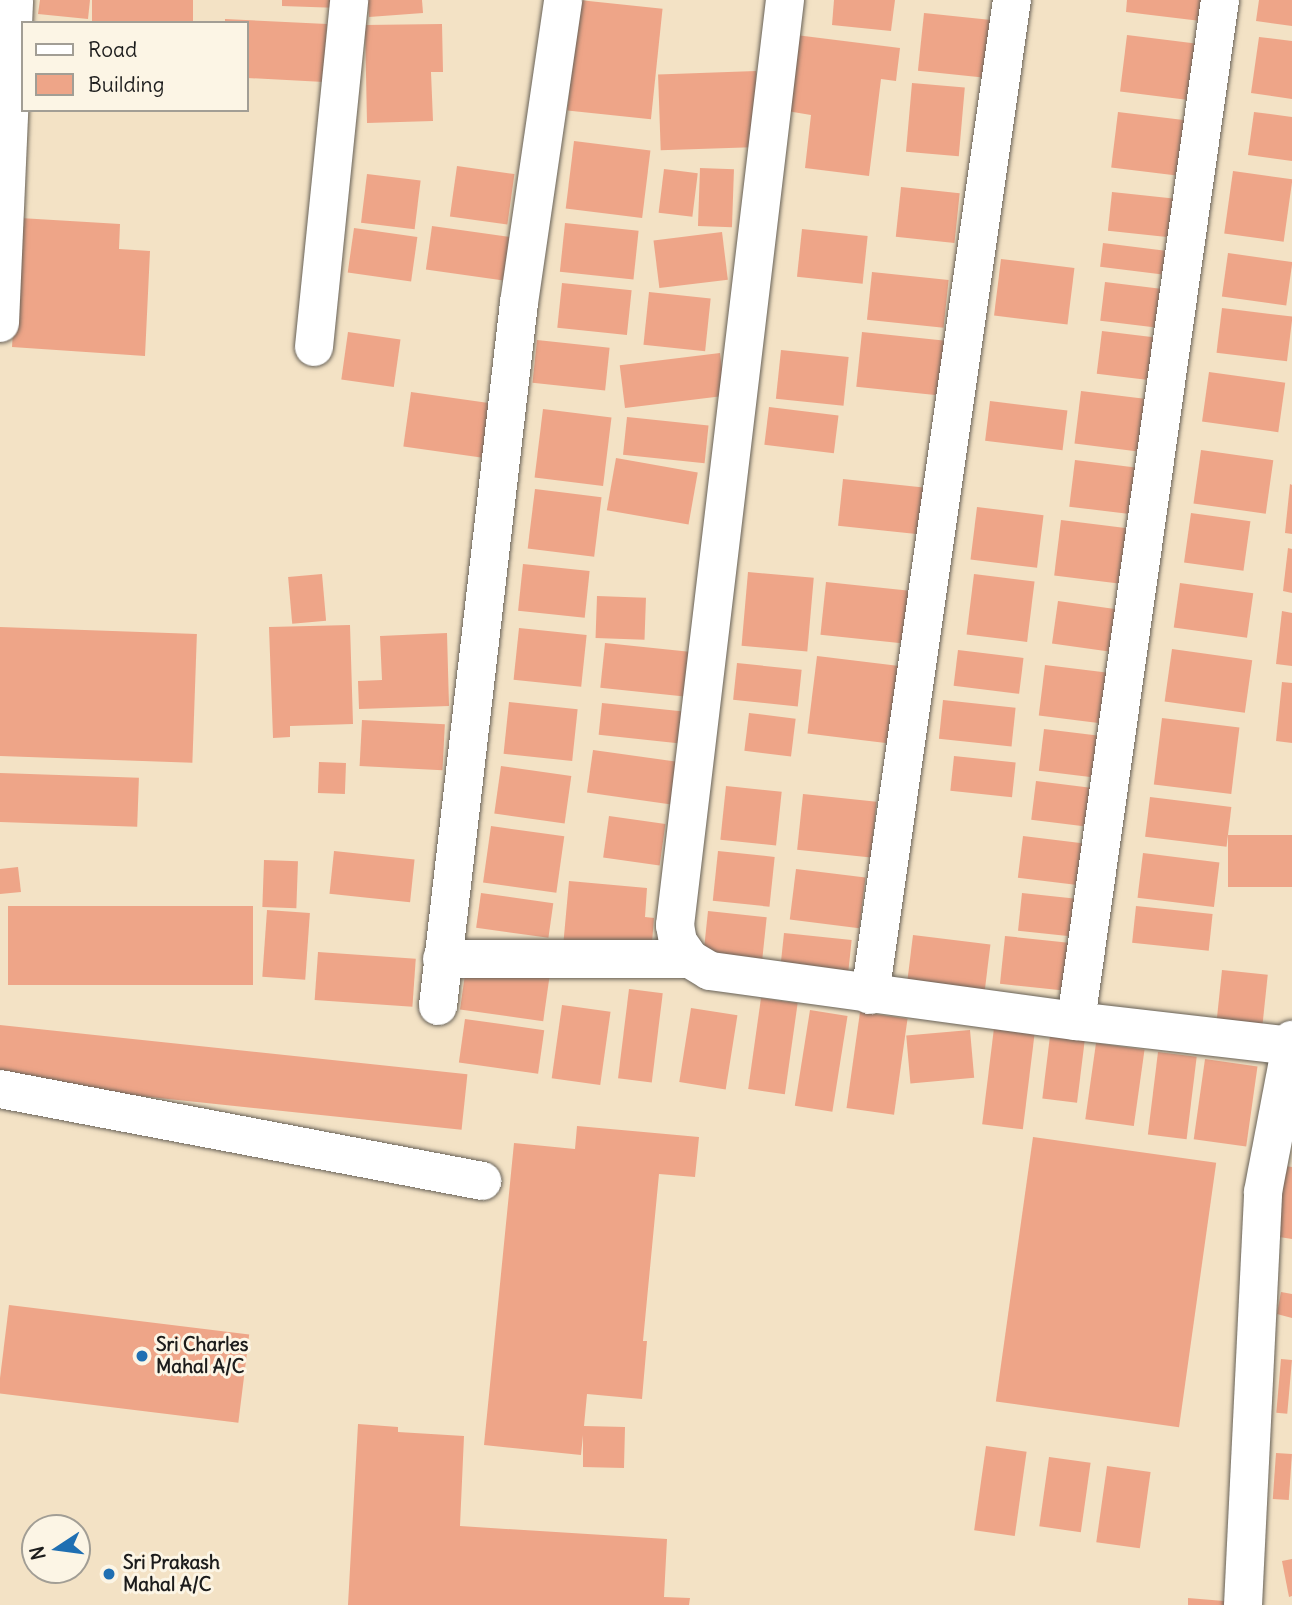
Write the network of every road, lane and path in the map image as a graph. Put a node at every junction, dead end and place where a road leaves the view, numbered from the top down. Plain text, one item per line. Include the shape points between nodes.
1 (14, 0) edge
2 (349, 0) edge
3 (563, 0) edge
4 (785, 0) edge
5 (1012, 0) edge
6 (1220, 0) edge
7 (0, 323) edge
8 (313, 347) dead end
9 (442, 959) junction
10 (690, 959) junction
11 (870, 995) junction
12 (438, 1006) dead end
13 (1076, 1021) junction
14 (1292, 1040) edge
15 (1292, 1046) edge
16 (0, 1089) edge
17 (482, 1181) dead end
18 (1276, 1250) edge
19 (1243, 1605) edge

1 - 7 street
2 - 8 street
3 - 9 street via 519,303
4 - 10 street via 675,925 678,942
5 - 11 street
6 - 13 street
9 - 10 street
9 - 12 street
10 - 11 street via 710,971
11 - 13 street
13 - 15 street
14 - 15 street
15 - 18 street via 1263,1192
16 - 17 street
18 - 19 street

